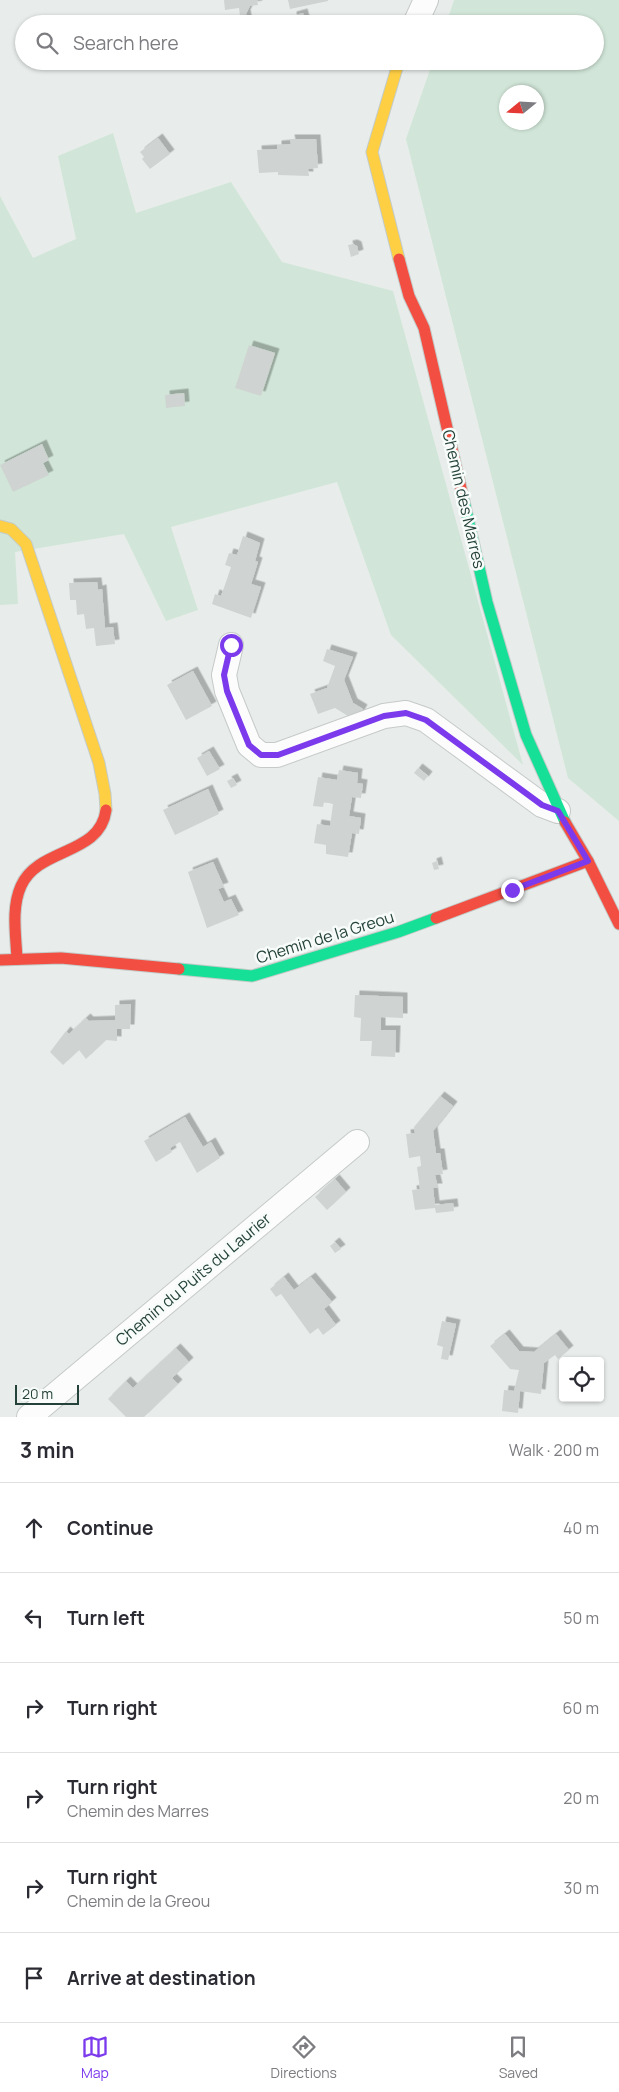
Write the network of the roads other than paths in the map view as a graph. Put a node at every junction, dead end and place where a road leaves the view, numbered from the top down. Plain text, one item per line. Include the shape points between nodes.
1 (426, 0) edge
2 (420, 15) edge
3 (396, 70) edge
4 (0, 526) edge
5 (231, 645) dead end
6 (558, 811) junction
7 (588, 861) junction
8 (619, 924) edge
9 (17, 959) junction
10 (0, 960) edge
11 (357, 1142) dead end
12 (29, 1417) edge

1 - 2 street
3 - 6 street, Chemin des Marres via 372,152 409,296 424,328 487,602 526,735
4 - 9 street via 11,529 26,544 100,763 107,796 106,816 98,834 83,845 48,858 26,877 17,898
5 - 6 street via 224,675 227,691 249,745 261,755 278,755 384,716 406,713 426,720 542,805
6 - 7 street, Chemin des Marres
7 - 8 street, Chemin des Marres
7 - 9 street, Chemin de la Greou via 398,932 252,976 62,958
9 - 10 street, Chemin de la Greou
11 - 12 street, Chemin du Puits du Laurier

